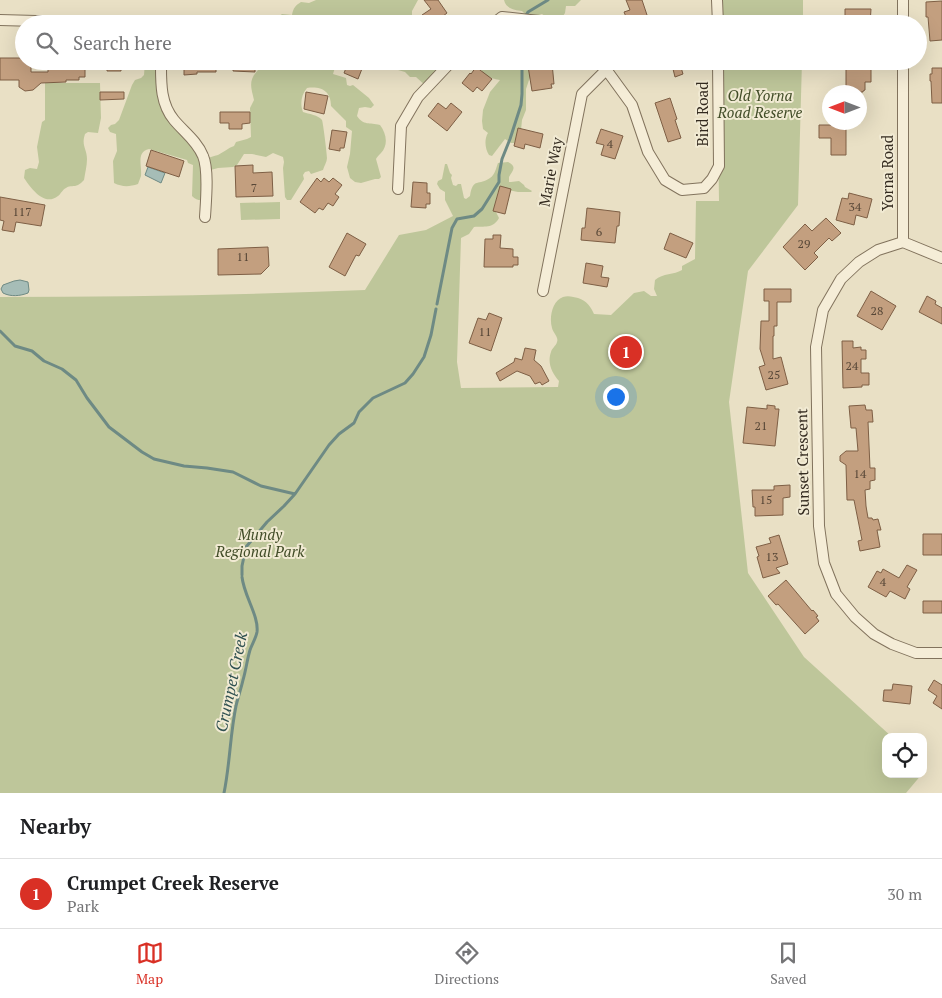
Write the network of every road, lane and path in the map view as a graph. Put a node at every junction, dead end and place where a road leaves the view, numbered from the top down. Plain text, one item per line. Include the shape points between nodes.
1 (717, 0) edge
2 (903, 0) edge
3 (718, 15) edge
4 (903, 15) edge
5 (0, 20) edge
6 (15, 20) edge
7 (161, 70) edge
8 (444, 70) edge
9 (600, 70) edge
10 (608, 70) edge
11 (718, 70) edge
12 (903, 70) edge
13 (398, 189) dead end
14 (205, 217) dead end
15 (903, 242) junction
16 (942, 258) edge
17 (543, 291) dead end
18 (942, 653) edge

1 - 3 street
2 - 4 street
5 - 6 street
7 - 14 street via 165,104 204,158
8 - 13 street via 418,97 401,126
9 - 17 street, Marie Way via 582,94
10 - 11 street, Bird Road via 632,105 648,152 665,180 682,190 704,188 718,166
12 - 15 street, Yorna Road
15 - 16 street
15 - 18 street, Sunset Crescent via 878,250 858,262 841,279 823,310 816,347 819,526 824,563 836,594 854,617 892,644 916,653

